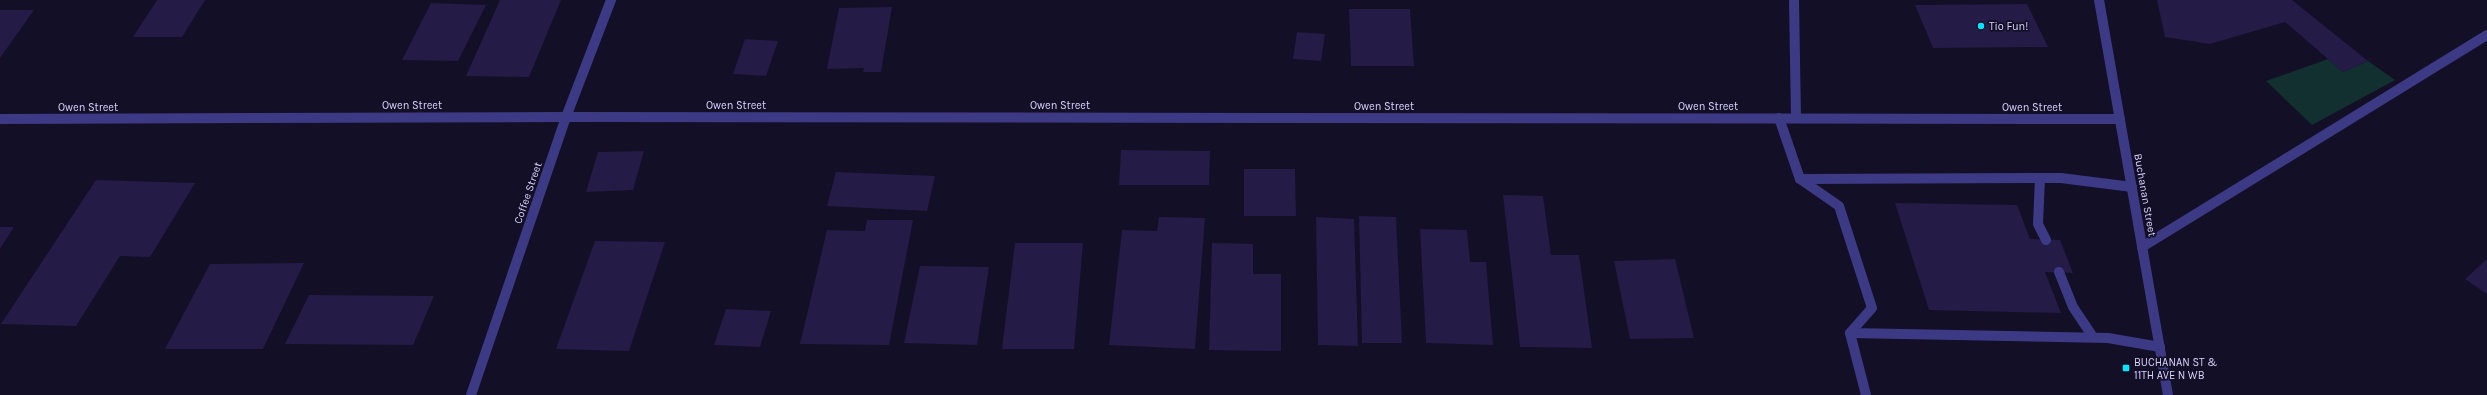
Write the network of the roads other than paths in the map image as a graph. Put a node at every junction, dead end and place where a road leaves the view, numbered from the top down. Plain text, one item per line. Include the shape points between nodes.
1 (611, 0) edge
2 (1794, 0) edge
3 (2099, 0) edge
4 (2487, 36) edge
5 (566, 117) junction
6 (1779, 118) junction
7 (1796, 118) junction
8 (0, 119) edge
9 (2120, 119) junction
10 (2040, 178) junction
11 (1800, 179) junction
12 (2132, 187) junction
13 (2046, 240) dead end
14 (2142, 247) junction
15 (2059, 272) dead end
16 (1850, 333) junction
17 (2093, 337) junction
18 (2160, 347) junction
19 (471, 395) edge
20 (1866, 395) edge
21 (2168, 395) edge

1 - 5 street, Coffee Street
2 - 7 street
3 - 9 street, Buchanan Street
4 - 14 street
5 - 6 street, Owen Street
5 - 8 street, Owen Street
5 - 19 street, Coffee Street
6 - 7 street, Owen Street
6 - 11 street
7 - 9 street, Owen Street
9 - 12 street, Buchanan Street
10 - 11 street
10 - 12 street via 2062,178
10 - 13 street via 2038,224
11 - 16 street via 1839,206 1844,221 1872,308
12 - 14 street, Buchanan Street
14 - 18 street, Buchanan Street
15 - 17 street via 2073,307
16 - 17 street
16 - 20 street
17 - 18 street
18 - 21 street, Buchanan Street

